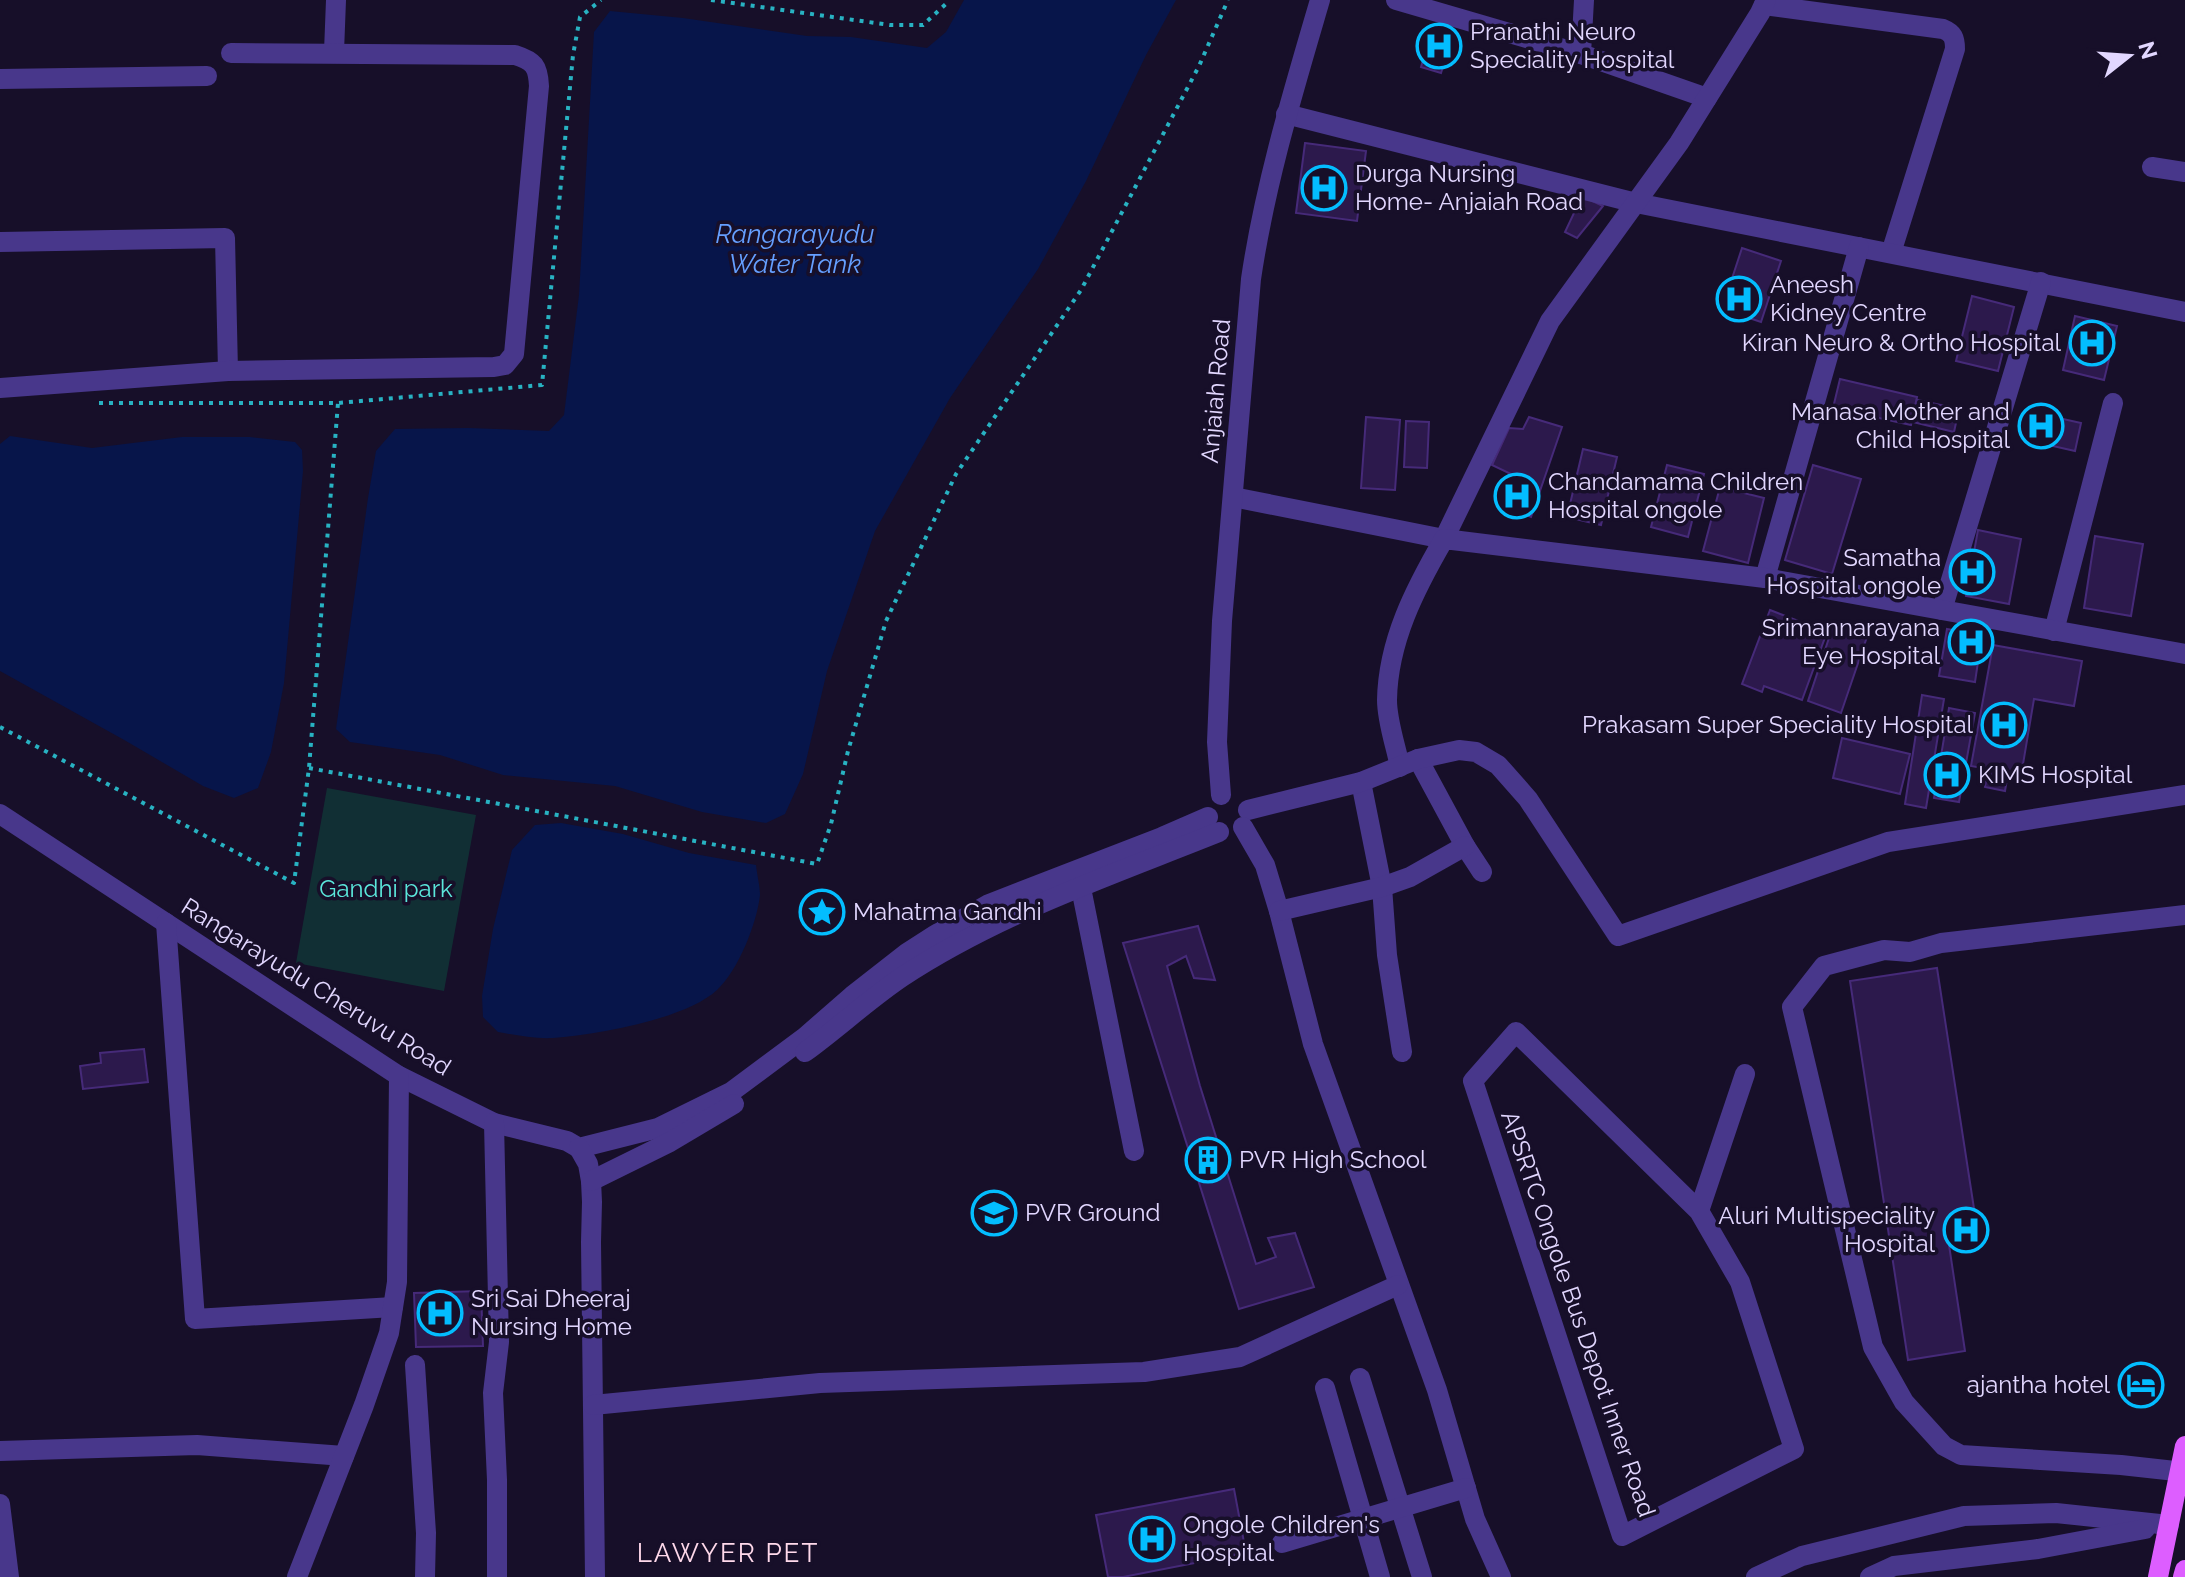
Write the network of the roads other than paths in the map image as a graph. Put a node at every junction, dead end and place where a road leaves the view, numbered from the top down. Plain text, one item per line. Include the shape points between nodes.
1 (336, 0) edge
2 (1320, 0) edge
3 (1396, 0) edge
4 (1584, 0) edge
5 (1765, 2) edge
6 (334, 52) junction
7 (231, 53) dead end
8 (1581, 54) junction
9 (207, 76) dead end
10 (0, 79) edge
11 (1707, 98) junction
12 (1286, 114) junction
13 (2152, 167) dead end
14 (2185, 172) edge
15 (1636, 203) junction
16 (0, 242) edge
17 (1859, 247) junction
18 (1891, 253) junction
19 (2041, 282) junction
20 (2185, 312) edge
21 (228, 371) junction
22 (0, 388) edge
23 (2113, 403) dead end
24 (1233, 497) junction
25 (1444, 539) junction
26 (1765, 578) junction
27 (1942, 610) junction
28 (2054, 631) junction
29 (2185, 654) edge
30 (1409, 763) junction
31 (1361, 782) junction
32 (1221, 795) junction
33 (2185, 795) edge
34 (0, 814) edge
35 (1245, 819) junction
36 (1214, 824) junction
37 (1465, 846) junction
38 (1482, 872) dead end
39 (1382, 887) junction
40 (1081, 888) junction
41 (1279, 911) junction
42 (2185, 915) edge
43 (166, 923) junction
44 (1402, 1052) dead end
45 (1745, 1074) dead end
46 (399, 1076) junction
47 (494, 1123) junction
48 (579, 1148) junction
49 (1134, 1151) dead end
50 (591, 1181) junction
51 (1699, 1211) junction
52 (1398, 1285) junction
53 (393, 1307) junction
54 (415, 1365) dead end
55 (1360, 1378) dead end
56 (1325, 1388) dead end
57 (593, 1405) junction
58 (2185, 1446) edge
59 (0, 1451) edge
60 (344, 1456) junction
61 (2182, 1472) edge
62 (1466, 1488) junction
63 (2180, 1493) edge
64 (0, 1504) edge
65 (1402, 1509) junction
66 (1364, 1520) junction
67 (2177, 1526) edge
68 (1282, 1543) dead end
69 (2, 1552) edge
70 (2185, 1570) edge
71 (1893, 1572) edge
72 (9, 1577) edge
73 (297, 1577) edge
74 (425, 1577) edge
75 (497, 1577) edge
76 (595, 1577) edge
77 (1380, 1577) edge
78 (1422, 1577) edge
79 (1501, 1577) edge
80 (1756, 1577) edge
81 (1870, 1577) edge
82 (2158, 1577) edge
83 (2183, 1577) edge

1 - 6 street
2 - 12 street, Anjaiah Road
3 - 8 street
4 - 8 street
5 - 11 street
5 - 18 street via 1943,29 1955,40
6 - 7 street
6 - 21 street via 515,55 534,64 539,86 514,354 505,365 494,367
8 - 11 street
9 - 10 street
11 - 15 street
12 - 15 street
12 - 24 street, Anjaiah Road via 1253,266
13 - 14 street
15 - 17 street
15 - 25 street via 1550,321
16 - 21 street via 225,238
17 - 18 street
17 - 26 street
18 - 19 street
19 - 20 street
19 - 27 street
21 - 22 street
23 - 28 street
24 - 25 street
24 - 32 street, Anjaiah Road via 1222,621 1217,754
25 - 26 street
25 - 30 street via 1422,575 1391,655 1387,703
26 - 27 street
27 - 28 street
28 - 29 street
30 - 31 street
30 - 33 street via 1459,750 1476,752 1498,765 1528,799 1618,936 1888,842
30 - 37 street
31 - 35 street
31 - 39 street
32 - 35 street via 1238,796
32 - 36 street via 1209,808
34 - 43 street, Rangarayudu Cheruvu Road
35 - 36 street via 1232,834
35 - 41 street
36 - 40 street
36 - 48 street via 1162,837 989,904 907,953 731,1092 658,1128
37 - 38 street
37 - 39 street
39 - 41 street
39 - 44 street
40 - 49 street
40 - 50 street via 984,929 902,978 731,1106
41 - 52 street via 1313,1044
42 - 61 street via 1941,943 1910,952 1884,950 1824,966 1792,1007 1873,1347 1904,1402 1944,1446 1961,1455
43 - 46 street, Rangarayudu Cheruvu Road
43 - 53 street via 195,1319
45 - 51 street
46 - 47 street, Rangarayudu Cheruvu Road
46 - 53 street
47 - 48 street, Rangarayudu Cheruvu Road
47 - 75 street
48 - 50 street
50 - 57 street
51 - 51 street, APSRTC Ongole Bus Depot Inner Road via 1740,1282 1794,1449 1622,1536 1473,1081 1516,1032
52 - 57 street via 1240,1357 1158,1370 820,1383
52 - 62 street
53 - 60 street via 389,1333
54 - 74 street
55 - 65 street
56 - 66 street
57 - 76 street
58 - 61 main road
59 - 60 street via 197,1445
60 - 73 street
61 - 63 main road
62 - 65 street
62 - 79 street
63 - 67 main road
64 - 69 street
65 - 66 street
65 - 78 street
66 - 68 street
66 - 77 street
67 - 71 street
67 - 80 street via 2056,1513 1964,1516 1802,1556
67 - 82 main road
69 - 72 street
70 - 83 main road
71 - 81 street

